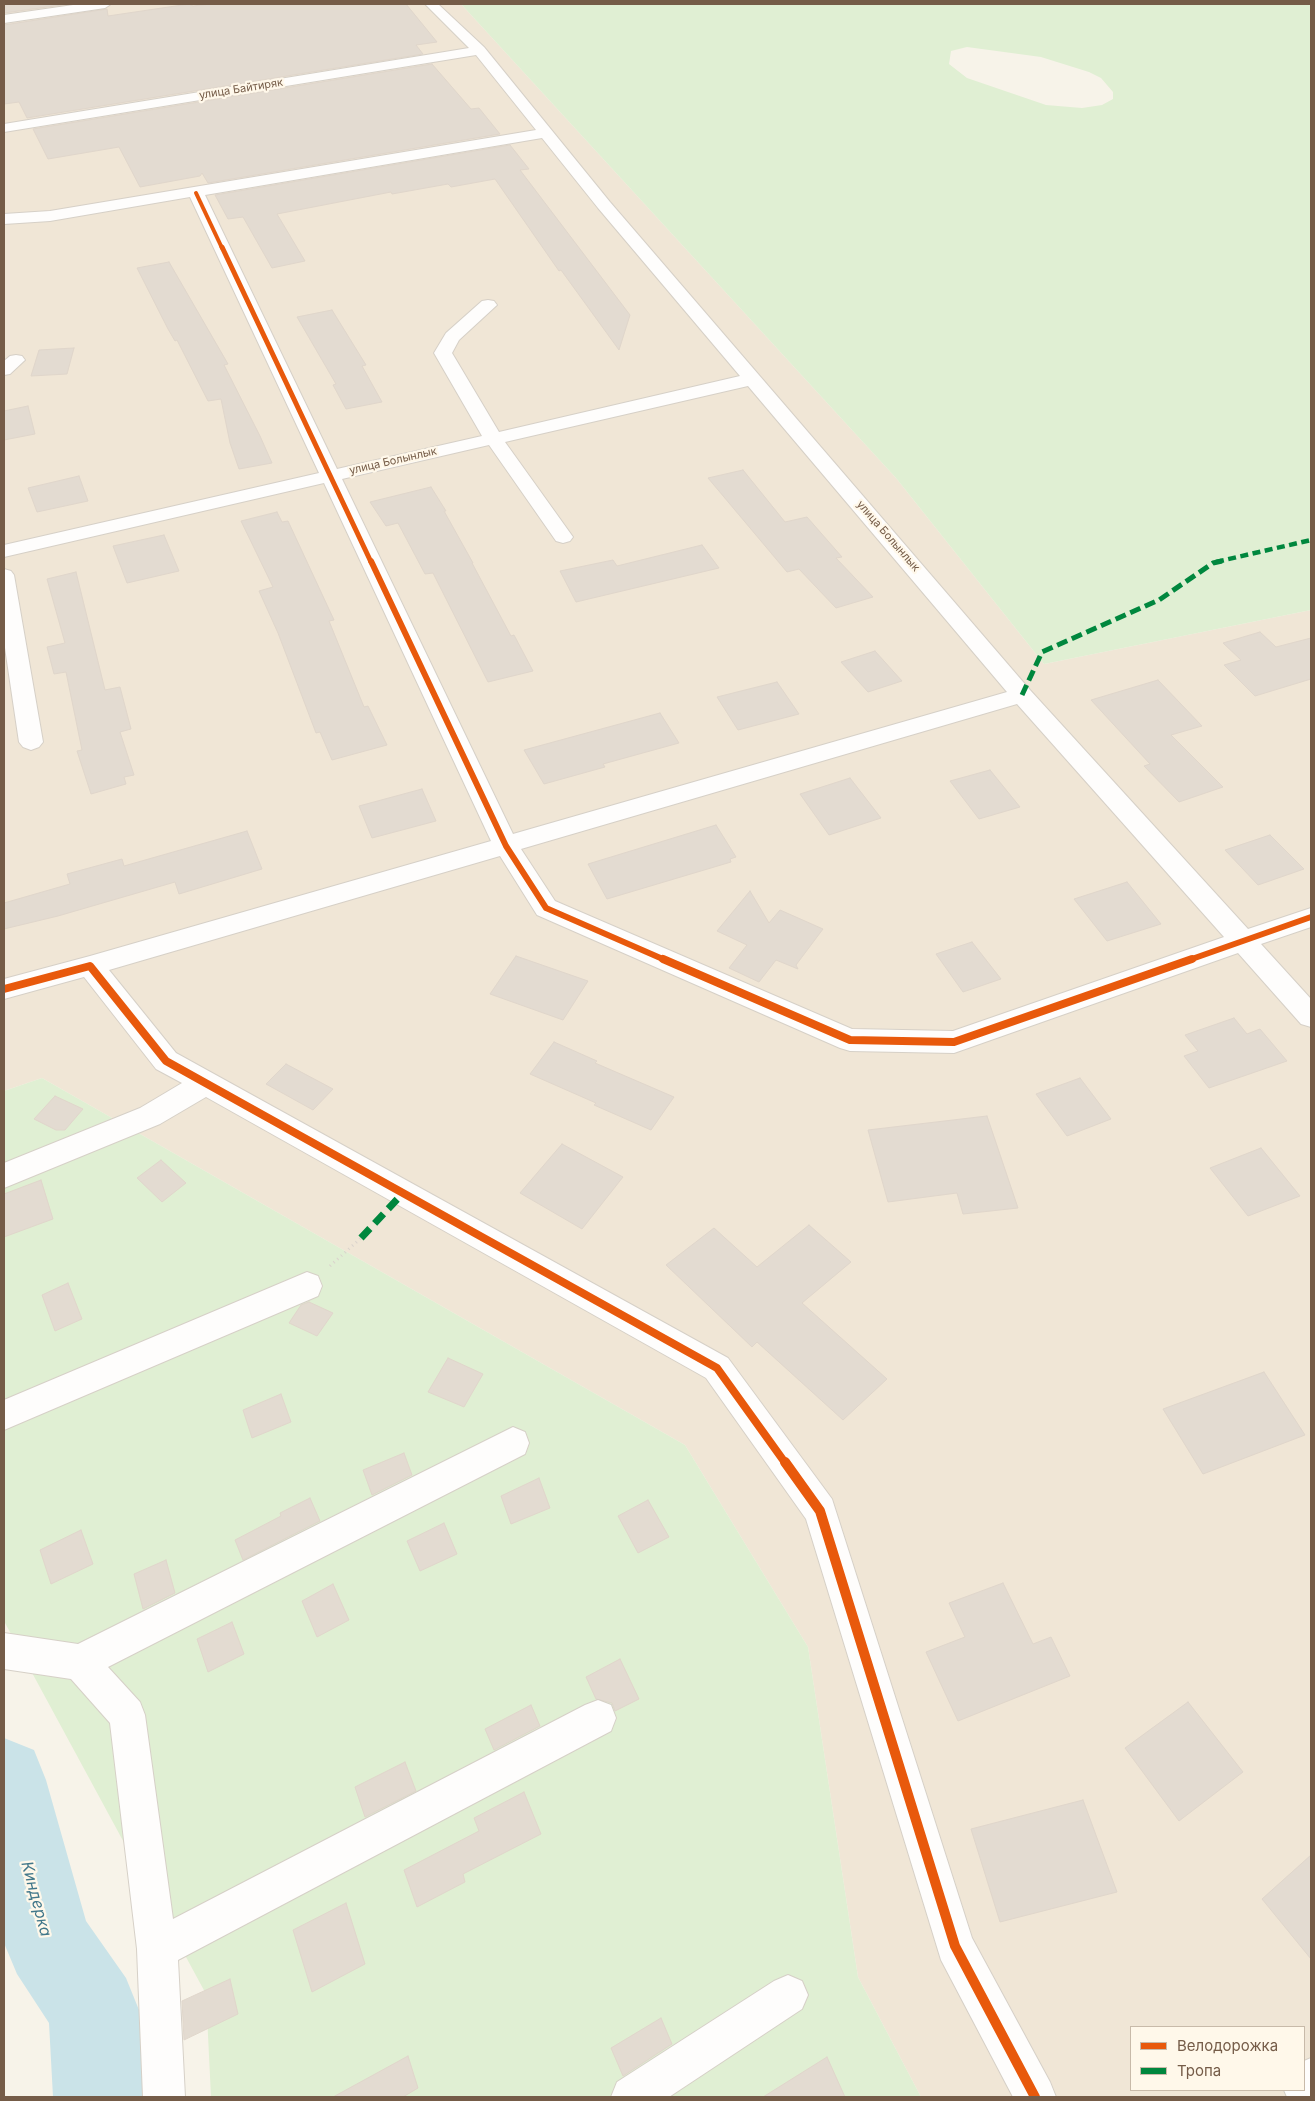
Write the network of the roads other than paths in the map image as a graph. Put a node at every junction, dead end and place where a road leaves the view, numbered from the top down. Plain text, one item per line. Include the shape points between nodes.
1 (105, 4) edge
2 (432, 4) edge
3 (4, 19) edge
4 (479, 50) junction
5 (4, 128) edge
6 (547, 133) junction
7 (196, 193) junction
8 (4, 219) edge
9 (488, 305) dead end
10 (753, 379) junction
11 (493, 438) junction
12 (330, 476) junction
13 (563, 538) dead end
14 (4, 550) edge
15 (4, 575) edge
16 (1022, 695) junction
17 (31, 742) dead end
18 (506, 846) junction
19 (1311, 916) edge
20 (1243, 940) junction
21 (90, 966) junction
22 (4, 989) edge
23 (1311, 1017) edge
24 (205, 1083) junction
25 (4, 1176) edge
26 (307, 1286) road end
27 (4, 1415) edge
28 (513, 1443) dead end
29 (4, 1651) edge
30 (80, 1662) junction
31 (598, 1718) dead end
32 (157, 1949) junction
33 (788, 1995) dead end
34 (164, 2097) edge
35 (632, 2097) edge
36 (1035, 2097) edge

1 - 3 street
2 - 4 street, улица Болынлык
4 - 5 street, улица Байтиряк
4 - 6 street, улица Болынлык
6 - 7 street
6 - 10 street, улица Болынлык via 604,205
7 - 8 street via 50,216
7 - 12 street
9 - 11 street via 452,337 444,353
10 - 11 street, улица Болынлык
10 - 16 street, улица Болынлык
11 - 12 street, улица Болынлык
11 - 13 street
12 - 14 street, улица Болынлык
12 - 18 street
15 - 17 street
16 - 18 street
16 - 20 street, улица Болынлык
18 - 20 street via 546,908 850,1040 954,1042
18 - 21 street
19 - 20 street
20 - 23 street, улица Болынлык
21 - 22 street
21 - 24 street via 166,1061
24 - 25 street via 150,1116
24 - 36 street via 717,1368 820,1511 955,1946
26 - 27 street
28 - 30 street
29 - 30 street
30 - 32 street via 127,1715
31 - 32 street
32 - 34 street
33 - 35 street

